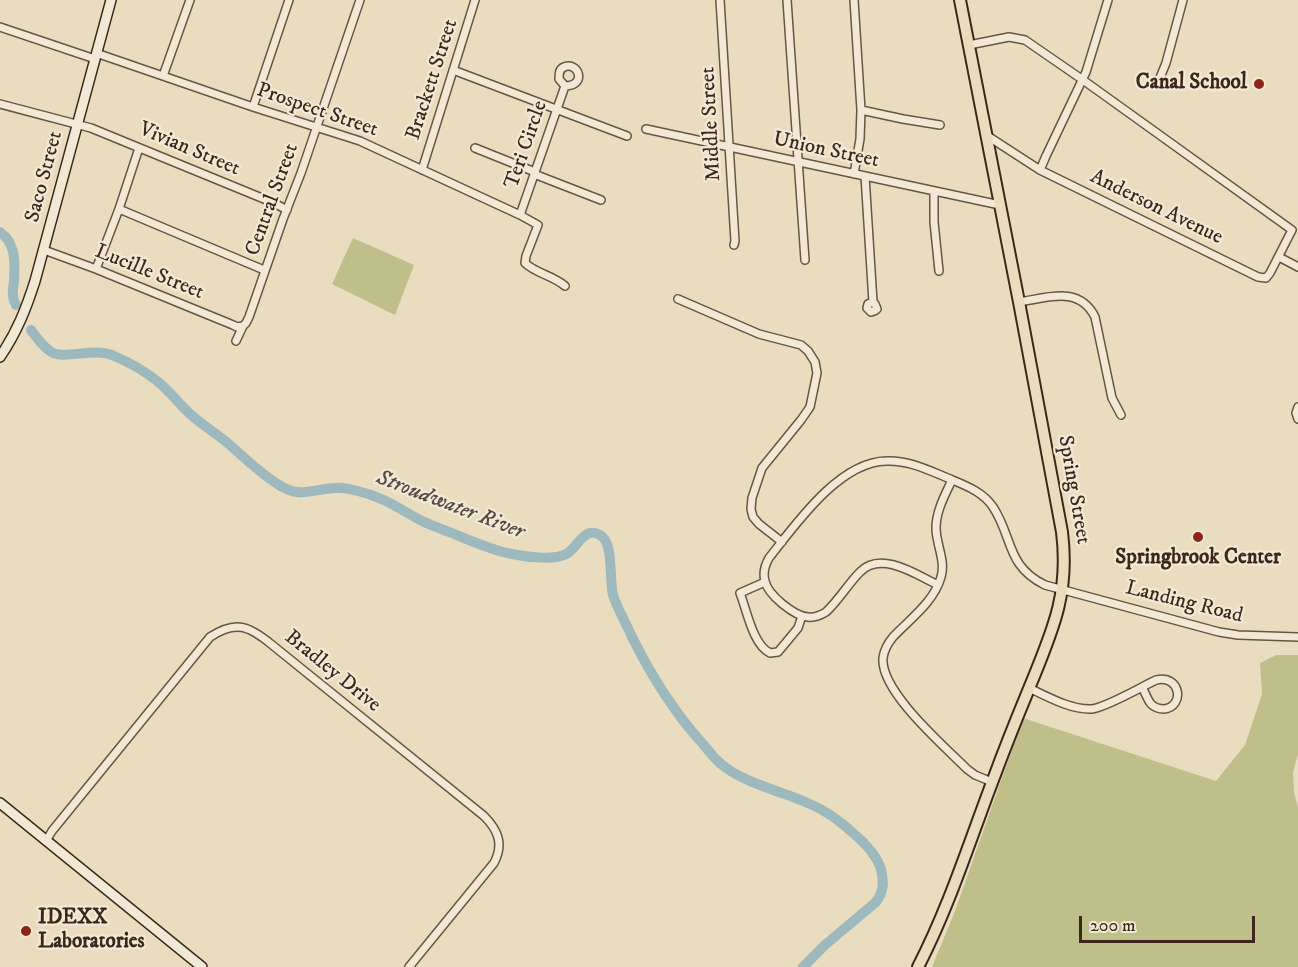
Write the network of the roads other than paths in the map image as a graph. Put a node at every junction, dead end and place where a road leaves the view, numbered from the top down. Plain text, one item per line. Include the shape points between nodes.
1 (111, 0) edge
2 (190, 0) edge
3 (289, 0) edge
4 (360, 0) edge
5 (475, 0) edge
6 (720, 0) edge
7 (787, 0) edge
8 (854, 0) edge
9 (960, 0) edge
10 (1108, 0) edge
11 (1183, 0) edge
12 (0, 27) edge
13 (969, 45) junction
14 (95, 56) junction
15 (453, 70) junction
16 (163, 76) junction
17 (1083, 80) junction
18 (565, 86) dead end
19 (1156, 86) dead end
20 (0, 104) edge
21 (253, 107) junction
22 (557, 110) junction
23 (861, 110) junction
24 (77, 123) junction
25 (940, 125) dead end
26 (316, 127) junction
27 (646, 129) dead end
28 (986, 135) junction
29 (627, 136) dead end
30 (729, 147) junction
31 (139, 148) junction
32 (475, 148) dead end
33 (799, 162) junction
34 (422, 170) junction
35 (1040, 170) junction
36 (535, 173) junction
37 (854, 174) junction
38 (865, 176) junction
39 (934, 191) junction
40 (601, 200) dead end
41 (1000, 205) junction
42 (119, 209) junction
43 (286, 210) junction
44 (520, 215) junction
45 (734, 245) dead end
46 (44, 249) junction
47 (1278, 257) junction
48 (806, 260) dead end
49 (1298, 267) edge
50 (96, 269) junction
51 (264, 270) junction
52 (939, 271) dead end
53 (565, 286) dead end
54 (678, 299) dead end
55 (873, 302) dead end
56 (1019, 302) junction
57 (243, 326) junction
58 (236, 341) dead end
59 (0, 357) edge
60 (1298, 407) edge
61 (1121, 415) dead end
62 (1298, 419) edge
63 (952, 480) junction
64 (782, 542) junction
65 (765, 582) junction
66 (938, 585) junction
67 (1063, 590) junction
68 (802, 616) junction
69 (1298, 637) edge
70 (1142, 687) junction
71 (1029, 688) junction
72 (992, 782) junction
73 (0, 803) edge
74 (46, 841) junction
75 (202, 967) edge
76 (409, 967) edge
77 (918, 967) edge

1 - 14 main road, Saco Street
2 - 16 street
3 - 21 street
4 - 26 street, Central Street
5 - 15 street, Brackett Street
6 - 30 street, Middle Street
7 - 33 street
8 - 23 street
9 - 13 main road, Spring Street
10 - 17 street
11 - 19 street
12 - 14 street, Prospect Street
13 - 17 street via 1019,38
13 - 28 main road, Spring Street
14 - 16 street, Prospect Street
14 - 24 main road, Saco Street
15 - 22 street
15 - 34 street, Brackett Street
16 - 21 street, Prospect Street
17 - 35 street
17 - 47 street, Anderson Avenue via 1292,230
18 - 22 street, Teri Circle
20 - 24 street, Vivian Street
21 - 26 street, Prospect Street
22 - 29 street
22 - 36 street, Teri Circle
23 - 25 street
23 - 37 street
24 - 31 street, Vivian Street
24 - 46 main road, Saco Street
26 - 34 street, Prospect Street via 360,141
26 - 43 street, Central Street
27 - 30 street, Union Street
28 - 35 street, Anderson Avenue
28 - 41 main road, Spring Street
30 - 33 street, Union Street
30 - 45 street, Middle Street
31 - 42 street
31 - 43 street, Vivian Street
32 - 36 street
33 - 37 street, Union Street
33 - 48 street
34 - 44 street, Prospect Street
35 - 47 street, Anderson Avenue via 1258,277 1268,276
36 - 40 street
36 - 44 street, Teri Circle
37 - 38 street, Union Street
38 - 39 street, Union Street
38 - 55 street
39 - 41 street, Union Street
39 - 52 street
41 - 56 main road, Spring Street
42 - 50 street
42 - 51 street
43 - 51 street, Central Street
44 - 53 street via 538,225 525,263
46 - 50 street, Lucille Street
46 - 59 main road, Saco Street via 26,309
47 - 49 street
50 - 57 street, Lucille Street via 233,326
51 - 57 street, Central Street
54 - 64 street via 759,334 801,345 815,362 817,373 810,407 762,468 751,503 753,517
56 - 61 street via 1063,295 1088,306 1095,317 1112,398
56 - 67 main road, Spring Street via 1062,532
57 - 58 street, Central Street
60 - 62 street
63 - 64 street, Landing Road via 901,462 880,461 860,467 818,498
63 - 66 street via 937,517 942,570
63 - 67 street, Landing Road via 980,494 993,507 1025,571 1045,585
64 - 65 street, Landing Road via 766,562
65 - 68 street via 774,595
65 - 68 street via 741,593 762,648 778,652 798,628
66 - 68 street via 877,562 860,572 826,612 812,618
66 - 72 street via 888,645 883,659 885,670 910,712 967,769
67 - 69 street, Landing Road via 1219,632
67 - 71 main road, Spring Street via 1053,628
70 - 70 street via 1159,679 1169,680 1178,694 1170,707 1158,708
70 - 71 street via 1091,709
71 - 72 main road, Spring Street
72 - 77 main road, Spring Street via 947,906
73 - 74 main road
74 - 75 main road
74 - 76 street, Bradley Drive via 210,636 231,627 251,629 484,816 495,829 500,842 494,863

